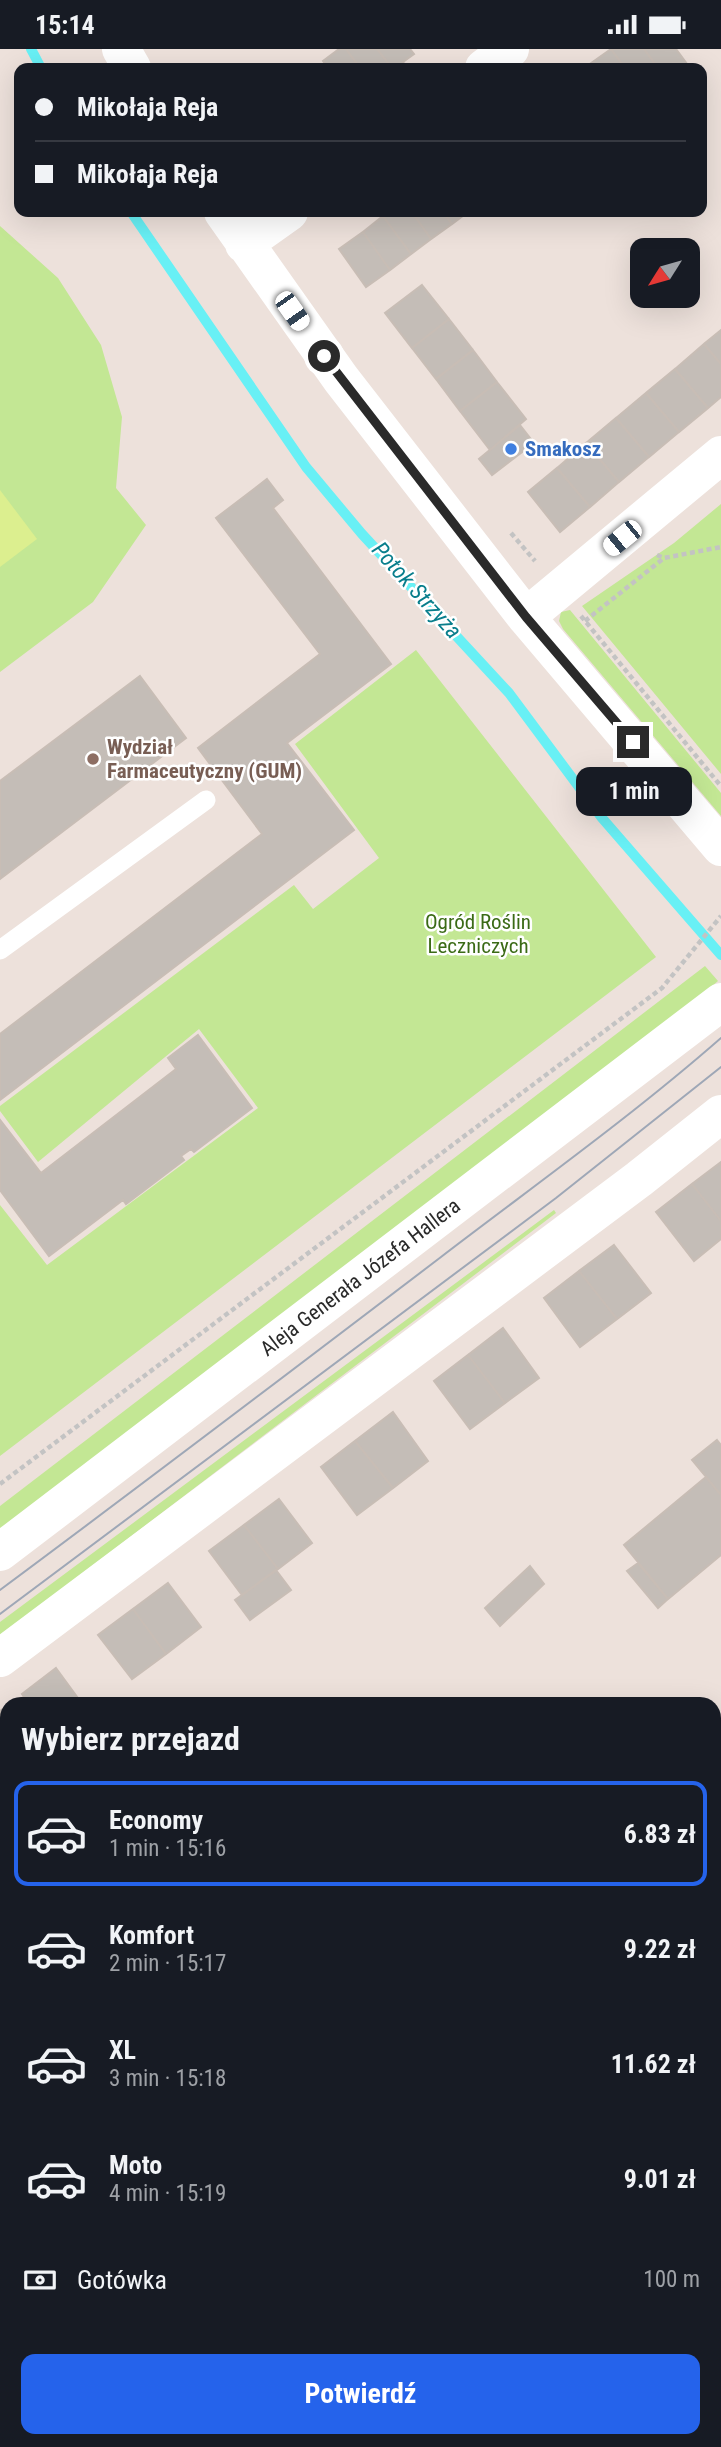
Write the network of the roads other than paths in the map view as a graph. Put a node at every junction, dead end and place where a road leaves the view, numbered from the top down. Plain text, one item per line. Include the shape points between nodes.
1 (510, 49) edge
2 (491, 63) edge
3 (226, 217) edge
4 (282, 217) edge
5 (244, 244) junction
6 (721, 455) edge
7 (526, 617) junction
8 (206, 800) dead end
9 (721, 846) edge
10 (0, 950) edge
11 (715, 1007) edge
12 (721, 1114) edge
13 (0, 1552) edge
14 (0, 1658) edge

1 - 2 main road
3 - 5 main road
4 - 5 main road
5 - 7 main road via 341,379
6 - 7 main road
7 - 9 main road
8 - 10 lane
11 - 13 main road, Aleja Generała Józefa Hallera
12 - 14 main road

